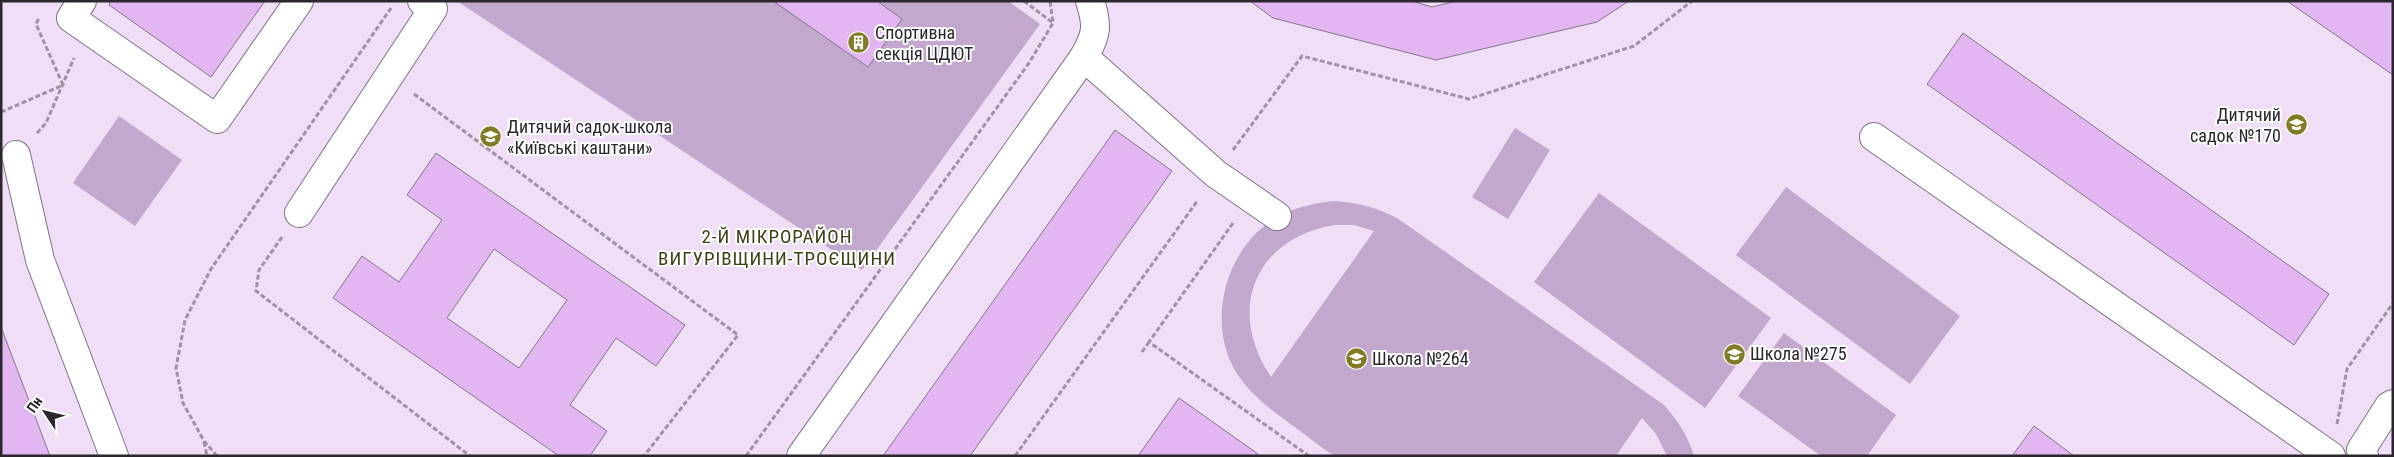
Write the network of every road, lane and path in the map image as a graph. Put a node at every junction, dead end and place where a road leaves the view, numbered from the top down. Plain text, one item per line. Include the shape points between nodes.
1 (82, 1) edge
2 (299, 1) edge
3 (396, 1) edge
4 (1024, 1) edge
5 (1050, 1) edge
6 (1090, 1) edge
7 (1692, 1) edge
8 (431, 4) edge
9 (40, 16) dead end
10 (1054, 23) junction
11 (85, 28) junction
12 (1084, 56) junction
13 (389, 76) junction
14 (64, 85) junction
15 (1, 112) edge
16 (1874, 137) dead end
17 (16, 156) joint
18 (1216, 174) junction
19 (1251, 198) junction
20 (299, 213) joint
21 (1277, 216) dead end
22 (2393, 303) edge
23 (1149, 342) junction
24 (1142, 352) dead end
25 (2393, 404) edge
26 (204, 441) junction
27 (2333, 445) edge
28 (114, 456) edge
29 (207, 456) edge
30 (217, 456) edge
31 (470, 456) edge
32 (644, 456) edge
33 (746, 456) edge
34 (801, 456) edge
35 (1016, 456) edge
36 (1309, 456) edge
37 (2364, 456) edge

1 - 11 lane via 71,18
2 - 11 lane via 217,120
3 - 26 path via 211,269 185,320 176,368 183,403
4 - 10 path
5 - 10 path
6 - 12 lane via 1096,20 1095,37
7 - 18 path via 1634,46 1469,99 1302,56
8 - 13 lane
9 - 14 path via 36,24
10 - 33 path via 1029,63
11 - 14 path
12 - 18 lane
12 - 34 lane
13 - 20 lane
13 - 32 path via 738,335
14 - 15 path
14 - 17 path via 46,123
16 - 27 lane
17 - 28 lane via 40,260
18 - 19 lane
18 - 35 path
19 - 21 lane
19 - 23 path
20 - 31 path via 259,270 256,291
22 - 27 path via 2348,369
23 - 24 path
23 - 36 path
25 - 37 lane via 2361,450
26 - 29 path
26 - 30 path

